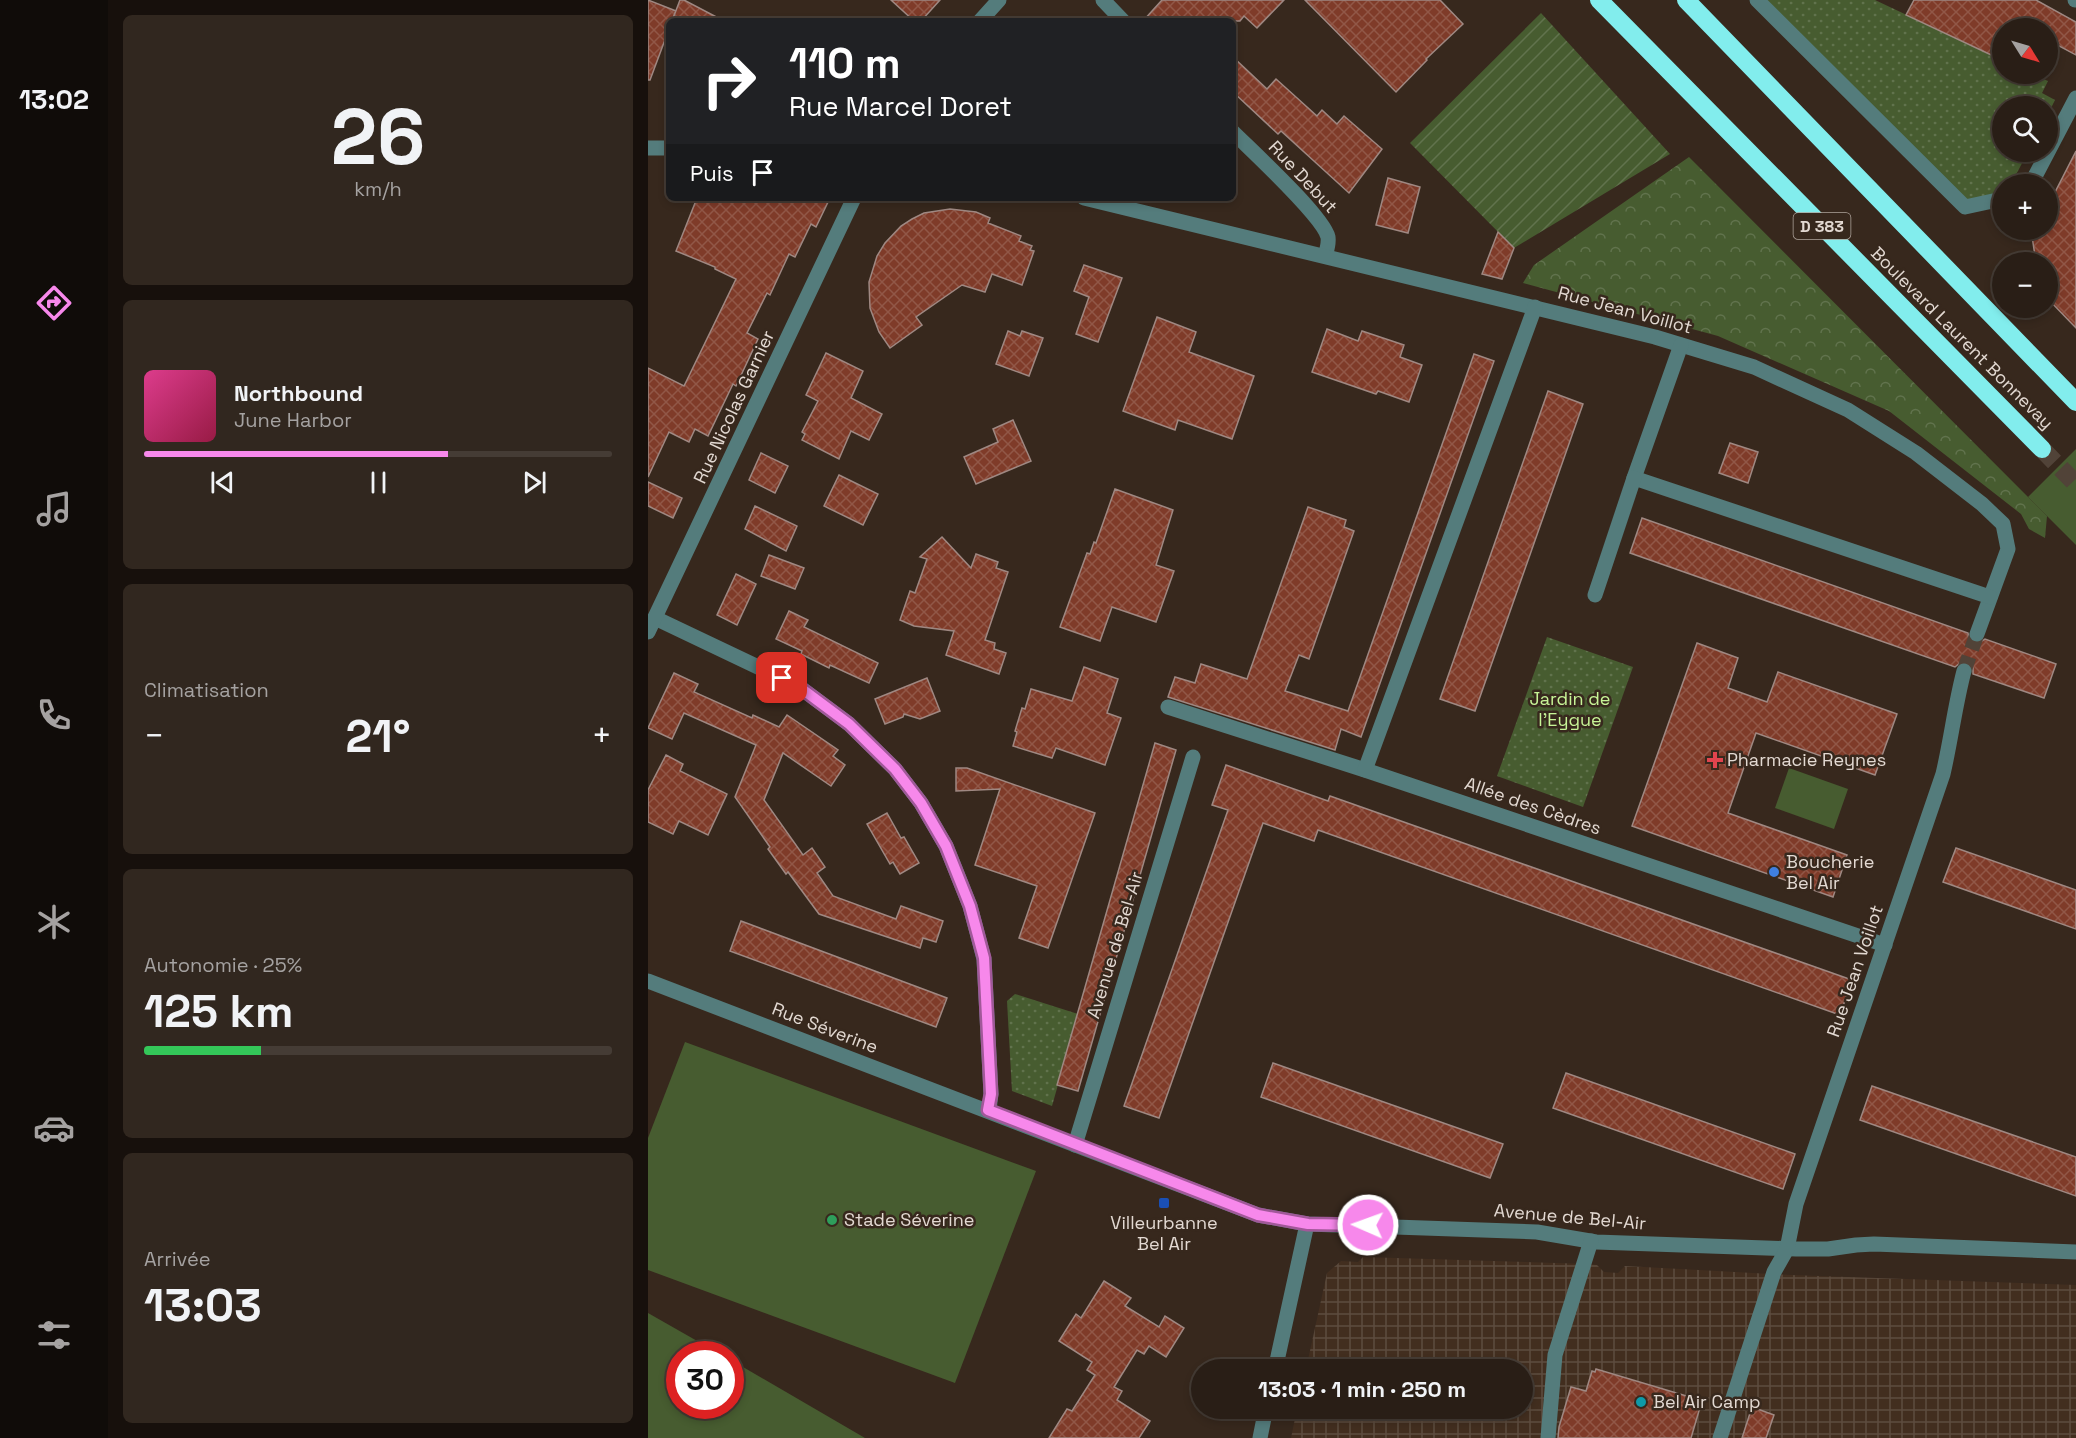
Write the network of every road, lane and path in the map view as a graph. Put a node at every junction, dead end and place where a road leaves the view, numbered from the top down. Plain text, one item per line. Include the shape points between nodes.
1 (999, 0) edge
2 (1102, 0) edge
3 (1686, 0) edge
4 (1699, 0) edge
5 (1756, 0) edge
6 (1600, 1) edge
7 (983, 18) edge
8 (1120, 18) edge
9 (1725, 39) junction
10 (2076, 98) edge
11 (1236, 135) edge
12 (666, 147) edge
13 (648, 148) edge
14 (2036, 174) edge
15 (853, 201) edge
16 (1096, 201) edge
17 (1992, 201) edge
18 (1325, 256) junction
19 (1535, 307) junction
20 (1681, 345) junction
21 (2076, 402) edge
22 (2042, 449) tunnel mouth
23 (1634, 478) junction
24 (1595, 595) dead end
25 (1990, 597) junction
26 (655, 618) junction
27 (648, 632) edge
28 (1977, 634) tunnel mouth
29 (1964, 670) tunnel mouth
30 (1168, 707) dead end
31 (1193, 757) dead end
32 (1365, 770) junction
33 (1885, 945) junction
34 (648, 981) edge
35 (988, 1110) junction
36 (1075, 1145) junction
37 (1308, 1224) junction
38 (1591, 1240) junction
39 (1787, 1249) junction
40 (2076, 1252) edge
41 (1277, 1359) edge
42 (1264, 1419) edge
43 (1260, 1438) edge
44 (1548, 1438) edge
45 (1720, 1438) edge

1 - 7 street
2 - 8 street
3 - 9 highway, Boulevard Laurent Bonnevay
4 - 9 highway
5 - 17 street via 1965,207
6 - 22 highway, Boulevard Laurent Bonnevay / D 383
9 - 21 highway, Boulevard Laurent Bonnevay
10 - 14 street
11 - 18 street, Rue Debut via 1323,226 1328,236
12 - 13 street
15 - 26 street, Rue Nicolas Garnier
16 - 18 street, Rue Jean Voillot
18 - 19 street, Rue Jean Voillot
19 - 20 street, Rue Jean Voillot
19 - 32 street
20 - 23 street
20 - 25 street, Rue Jean Voillot via 1754,367 1848,410 1916,453 1982,504 2003,524 2008,549
23 - 24 street
23 - 25 street
25 - 28 street, Rue Jean Voillot
26 - 27 street, Rue Nicolas Garnier
26 - 35 street via 798,686 849,724 895,769 921,803 946,846 970,906 984,958 991,1094
29 - 33 street, Rue Jean Voillot via 1943,774
30 - 32 street, Allée des Cèdres
31 - 36 street, Avenue de Bel-Air
32 - 33 street, Allée des Cèdres
33 - 39 street, Rue Jean Voillot via 1796,1204
34 - 35 street, Rue Séverine
35 - 36 street, Avenue de Bel-Air
36 - 37 street, Avenue de Bel-Air via 1258,1215
37 - 38 street, Avenue de Bel-Air via 1537,1232
37 - 41 street
38 - 39 street, Avenue de Bel-Air
38 - 44 street via 1555,1355
39 - 40 street, Avenue de Bel-Air via 1874,1244
39 - 45 street, Rue Jean Voillot via 1774,1272
42 - 43 street

